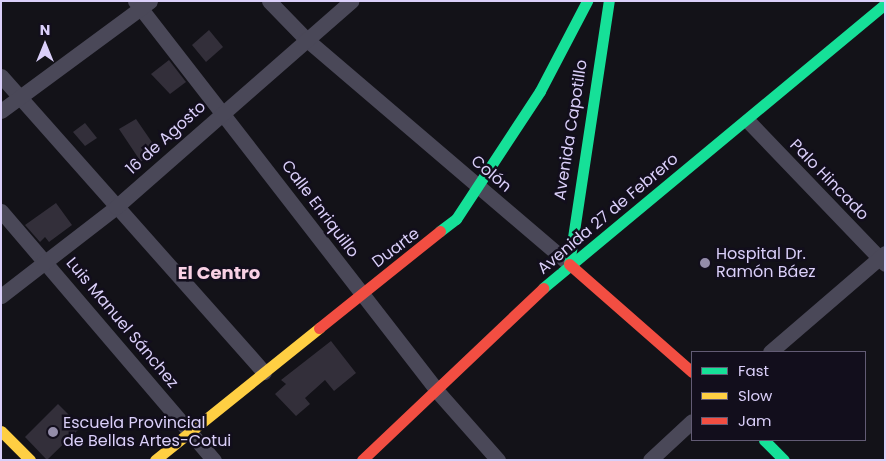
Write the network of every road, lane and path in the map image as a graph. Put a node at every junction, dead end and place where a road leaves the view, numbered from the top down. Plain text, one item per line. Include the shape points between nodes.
1 (269, 1) edge
2 (350, 1) edge
3 (587, 1) edge
4 (610, 1) edge
5 (142, 4) edge
6 (885, 4) edge
7 (306, 38) junction
8 (1, 76) edge
9 (22, 95) junction
10 (222, 110) junction
11 (1, 111) edge
12 (748, 121) junction
13 (479, 187) junction
14 (116, 207) junction
15 (1, 211) edge
16 (883, 258) edge
17 (47, 261) junction
18 (570, 264) junction
19 (362, 293) junction
20 (1, 296) edge
21 (771, 351) edge
22 (691, 371) edge
23 (264, 372) junction
24 (437, 391) junction
25 (691, 422) edge
26 (1, 431) edge
27 (189, 432) junction
28 (765, 441) edge
29 (30, 460) edge
30 (155, 460) edge
31 (214, 460) edge
32 (362, 460) edge
33 (498, 460) edge
34 (650, 460) edge
35 (784, 460) edge

1 - 7 street, Colón
2 - 7 street, 16 de Agosto
3 - 13 main road, Duarte via 540,90
4 - 18 main road, Avenida Capotillo
5 - 9 street
5 - 10 street, Calle Enriquillo
6 - 12 main road, Avenida 27 de Febrero
7 - 10 street, 16 de Agosto
7 - 13 street, Colón
8 - 9 street
9 - 11 street
9 - 14 street
10 - 14 street, 16 de Agosto
10 - 19 street, Calle Enriquillo
12 - 16 street, Palo Hincado
12 - 18 main road, Avenida 27 de Febrero
13 - 18 street, Colón
13 - 19 main road, Duarte via 456,219
14 - 17 street, 16 de Agosto
14 - 23 street
15 - 17 street, Luis Manuel Sánchez
16 - 21 street
17 - 20 street, 16 de Agosto
17 - 27 street, Luis Manuel Sánchez
18 - 22 main road, Colón
18 - 24 main road, Avenida 27 de Febrero
19 - 23 main road, Duarte
19 - 24 street, Calle Enriquillo
23 - 27 main road, Duarte
24 - 32 main road, Avenida 27 de Febrero
24 - 33 street, Calle Enriquillo
25 - 34 street
26 - 29 main road
27 - 30 main road, Duarte
27 - 31 street, Luis Manuel Sánchez
28 - 35 main road

